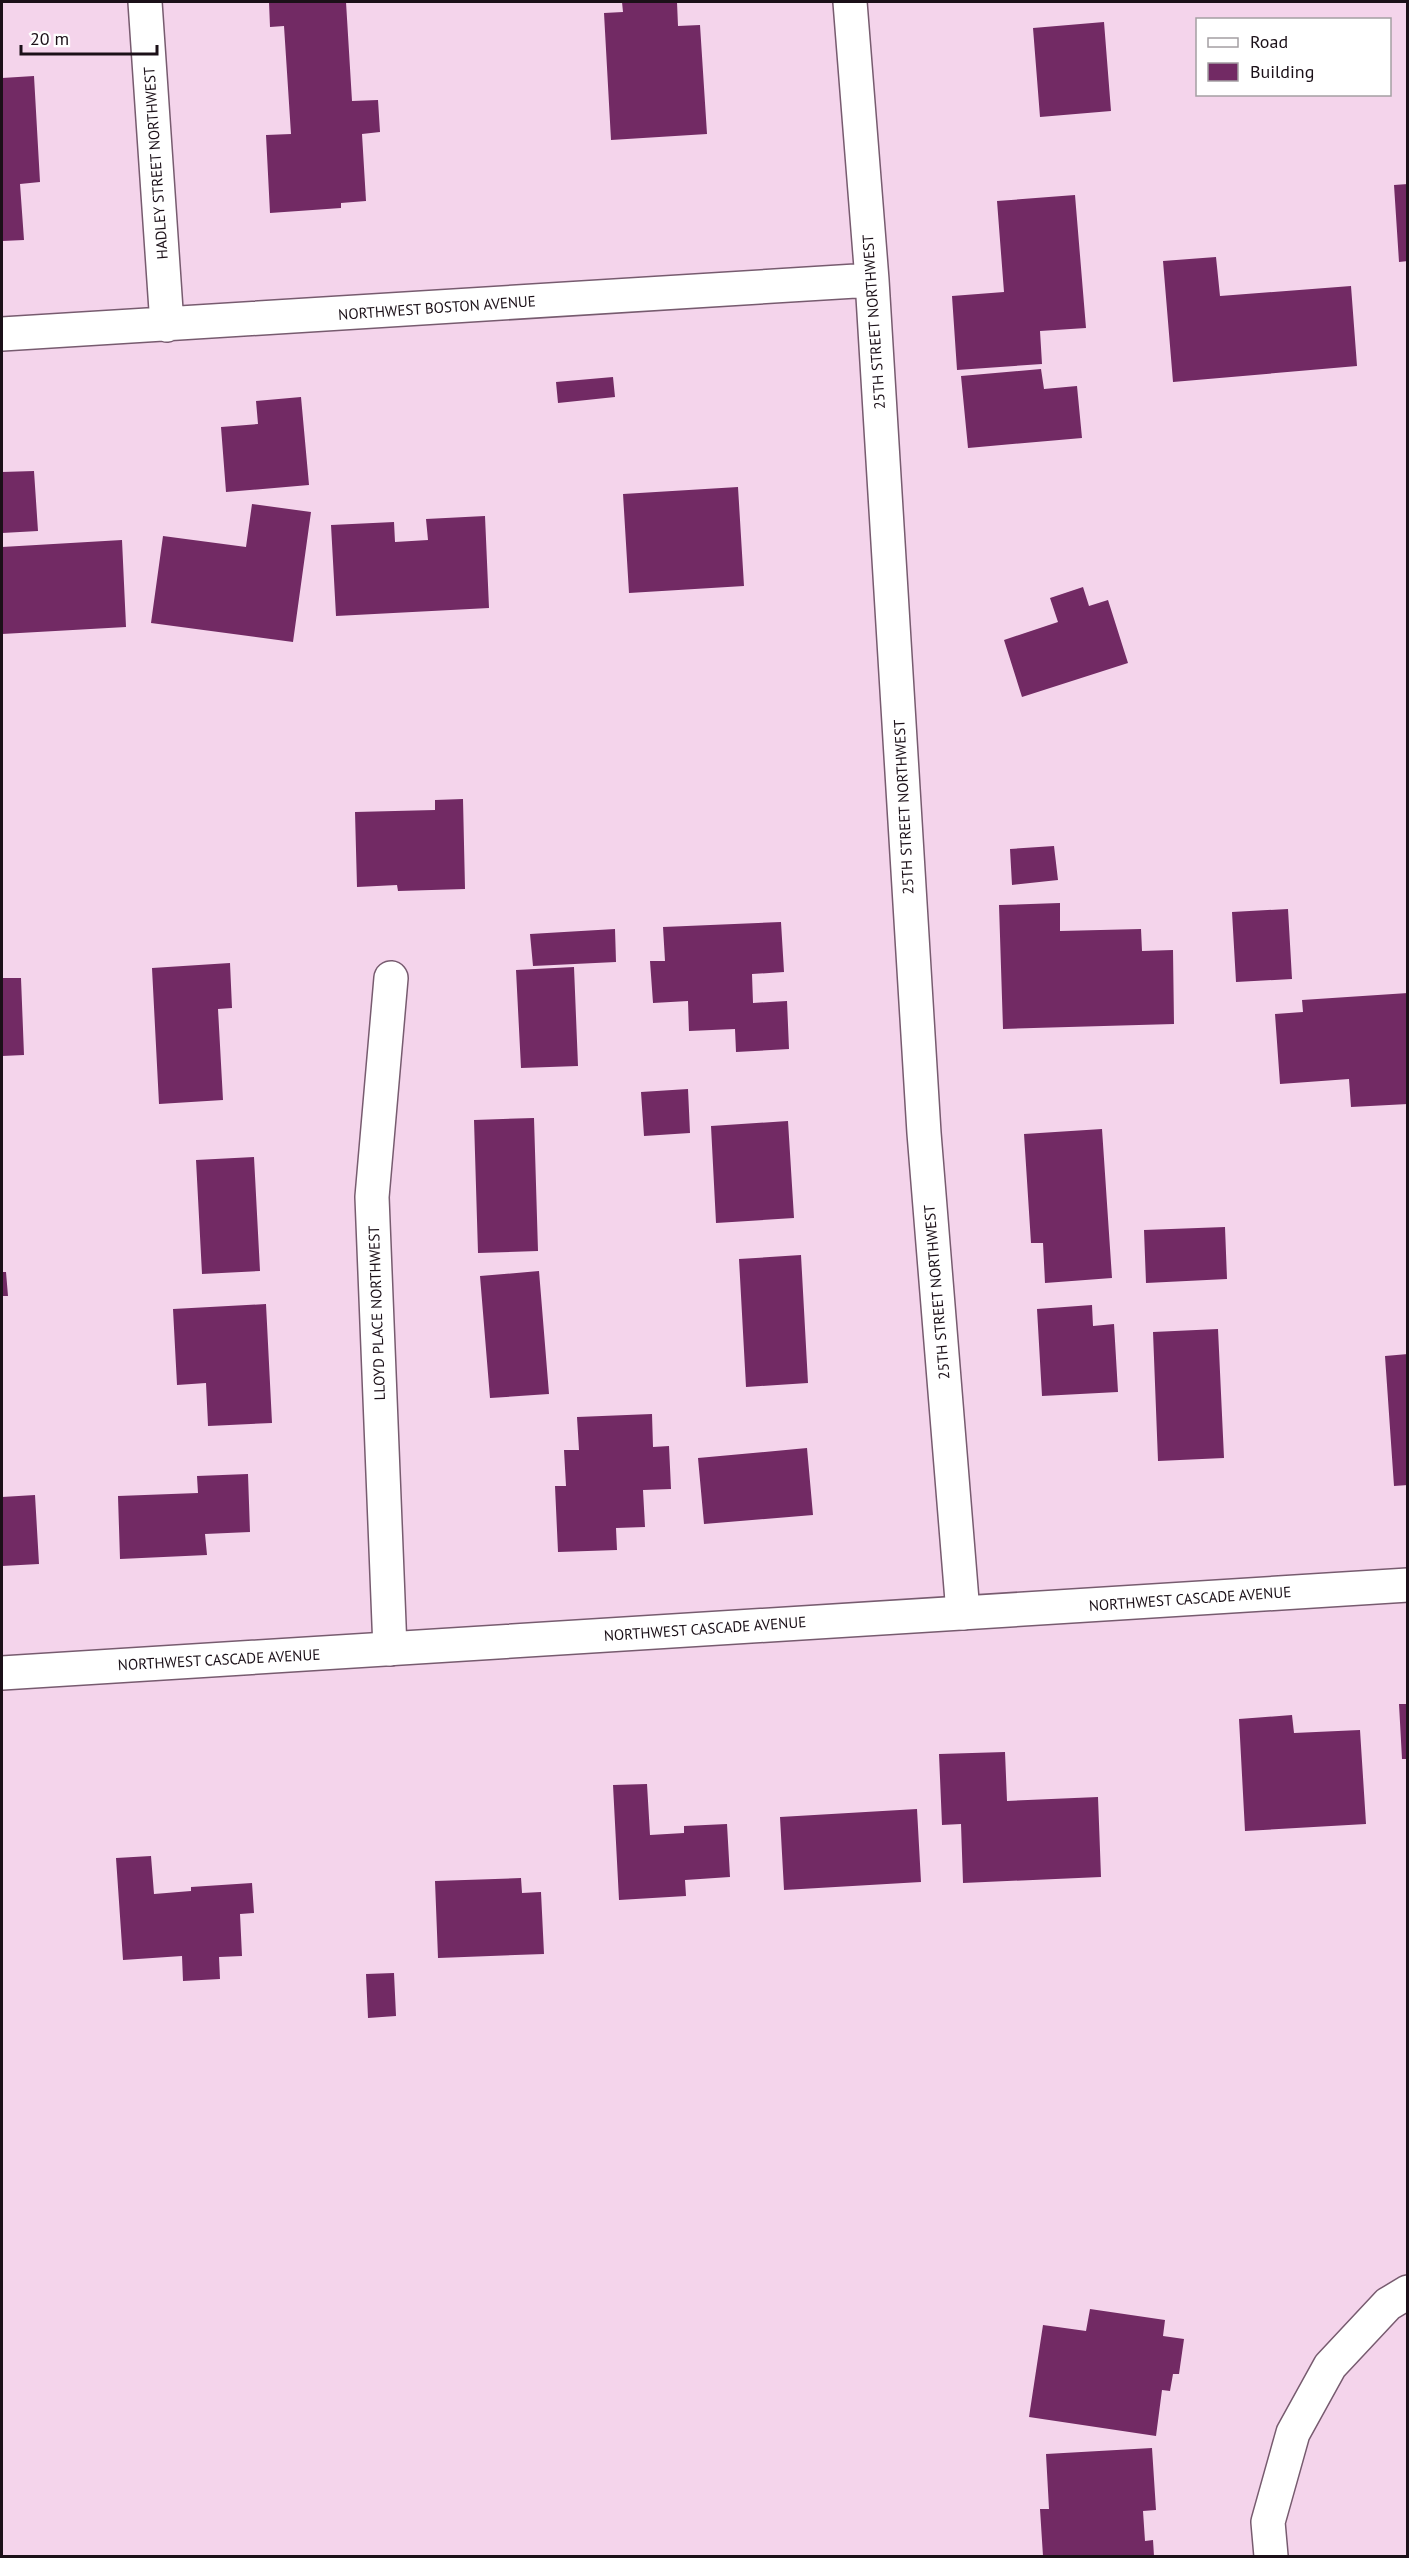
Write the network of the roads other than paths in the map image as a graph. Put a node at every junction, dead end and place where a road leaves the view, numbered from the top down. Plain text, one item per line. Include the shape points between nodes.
1 (145, 2) edge
2 (850, 2) edge
3 (872, 280) junction
4 (167, 325) junction
5 (2, 333) edge
6 (391, 978) dead end
7 (1407, 1585) edge
8 (963, 1613) junction
9 (390, 1649) junction
10 (2, 1673) edge
11 (1407, 2292) edge
12 (1271, 2556) edge

1 - 4 street, HADLEY STREET NORTHWEST
2 - 3 street, 25TH STREET NORTHWEST
3 - 4 street, NORTHWEST BOSTON AVENUE
3 - 8 street, 25TH STREET NORTHWEST via 924,1133
4 - 5 street, NORTHWEST BOSTON AVENUE
6 - 9 street, LLOYD PLACE NORTHWEST via 372,1197
7 - 8 street, NORTHWEST CASCADE AVENUE
8 - 9 street, NORTHWEST CASCADE AVENUE
9 - 10 street, NORTHWEST CASCADE AVENUE
11 - 12 street via 1388,2304 1330,2366 1293,2433 1269,2522

